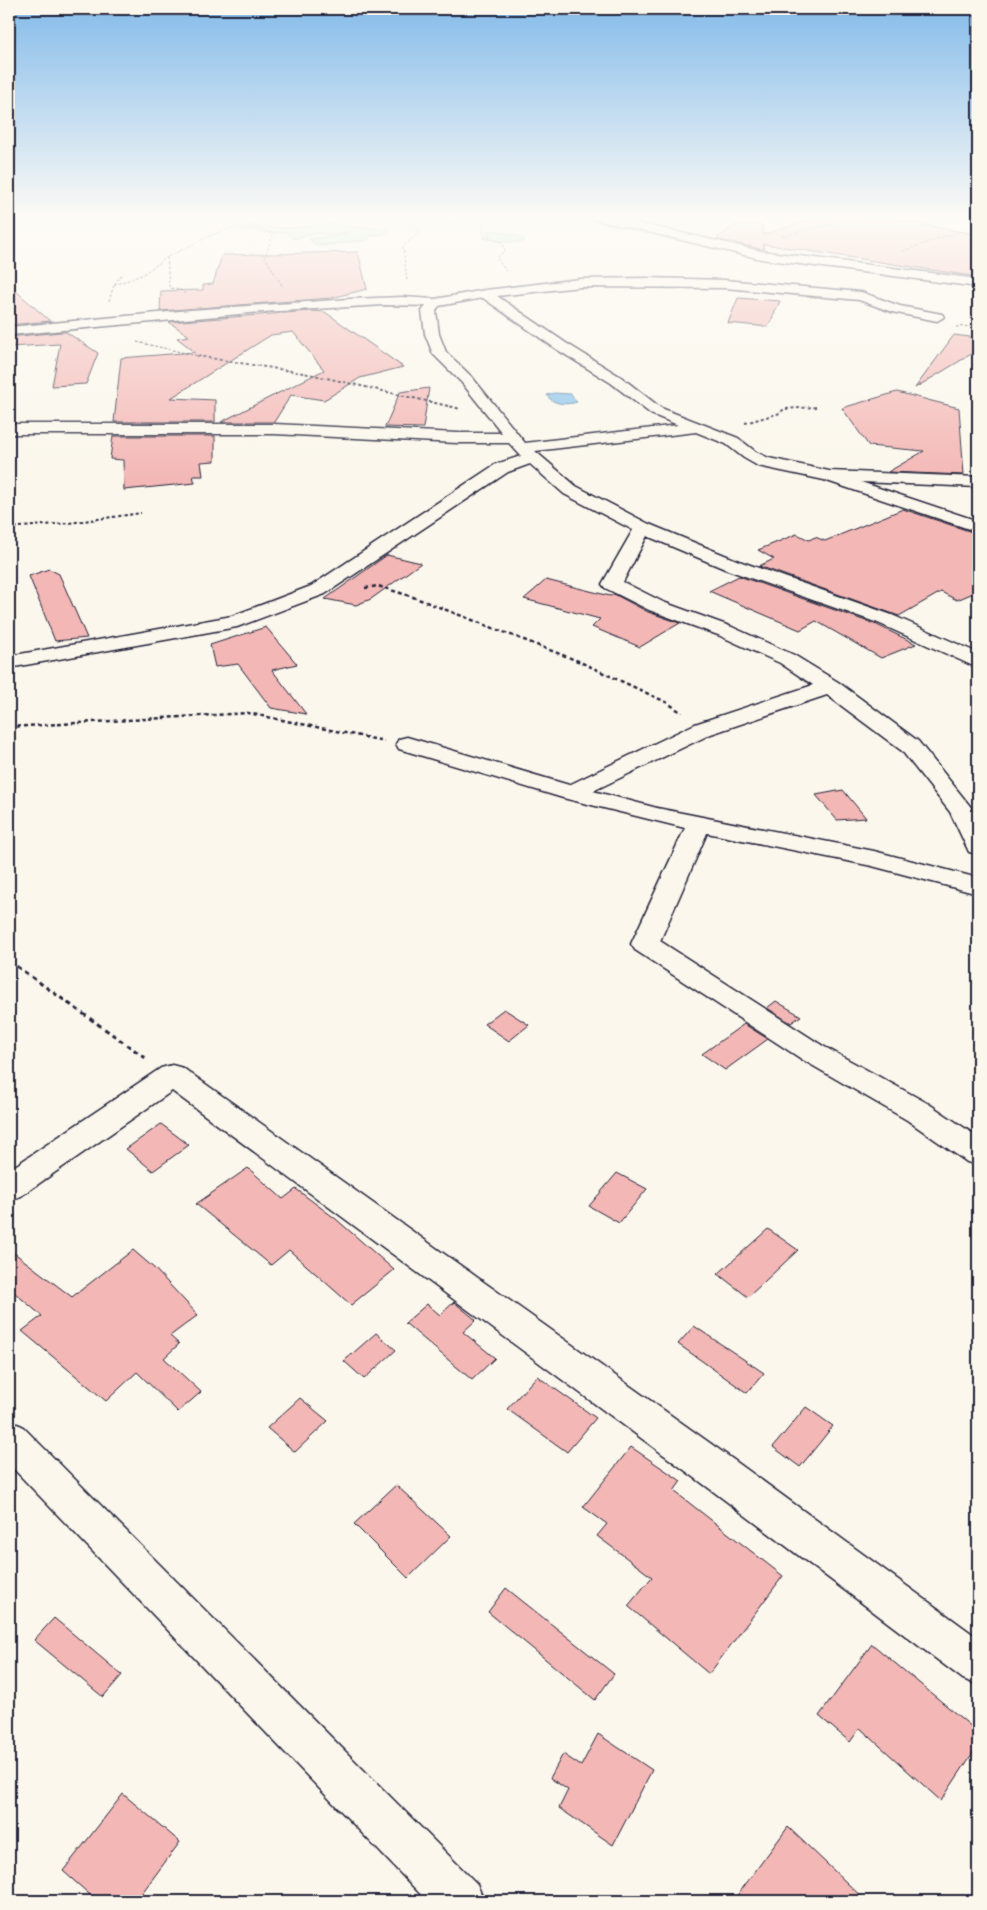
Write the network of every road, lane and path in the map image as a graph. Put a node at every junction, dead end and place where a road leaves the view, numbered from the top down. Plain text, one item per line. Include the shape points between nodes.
1 (107, 305) edge
2 (182, 305) edge
3 (318, 305) edge
4 (433, 305) edge
5 (501, 305) edge
6 (890, 305) edge
7 (284, 307) joint
8 (184, 314) junction
9 (937, 317) dead end
10 (107, 321) junction
11 (9, 331) edge
12 (136, 342) dead end
13 (816, 407) dead end
14 (500, 420) junction
15 (9, 429) edge
16 (704, 430) junction
17 (522, 448) junction
18 (829, 476) junction
19 (978, 482) edge
20 (141, 513) dead end
21 (978, 527) edge
22 (9, 528) edge
23 (643, 528) junction
24 (318, 590) junction
25 (978, 661) edge
26 (9, 662) edge
27 (830, 687) junction
28 (9, 727) edge
29 (703, 729) junction
30 (407, 744) joint
31 (571, 793) junction
32 (699, 824) junction
33 (978, 847) edge
34 (978, 886) edge
35 (9, 961) edge
36 (172, 1076) junction
37 (978, 1154) edge
38 (9, 1186) edge
39 (9, 1438) edge
40 (978, 1664) edge
41 (460, 1901) edge

1 - 10 path
2 - 8 path
3 - 7 street
4 - 14 street via 429,311 432,334 440,354
5 - 16 street via 616,380 656,411
6 - 9 street
7 - 8 street
8 - 10 street
10 - 11 street
12 - 14 path via 214,360 318,376
13 - 16 path via 784,409 763,419
14 - 17 street
15 - 17 street via 274,429 457,438
16 - 17 street
16 - 18 street via 732,441 764,462
17 - 23 street via 570,490
17 - 24 street via 502,468
18 - 19 street
18 - 21 street
20 - 22 path
23 - 25 street via 732,565 885,619
23 - 27 street via 612,584 656,606 725,631 787,659
24 - 26 street via 237,621
24 - 29 path via 336,594 378,586 413,598 578,661 668,703
27 - 29 street
27 - 33 street via 910,746 962,811
28 - 30 path via 248,713
29 - 31 street
30 - 31 street
31 - 32 street
32 - 34 street via 874,859
32 - 37 street via 645,944 813,1053 918,1112
35 - 36 path
36 - 38 street
36 - 40 street
39 - 41 street

